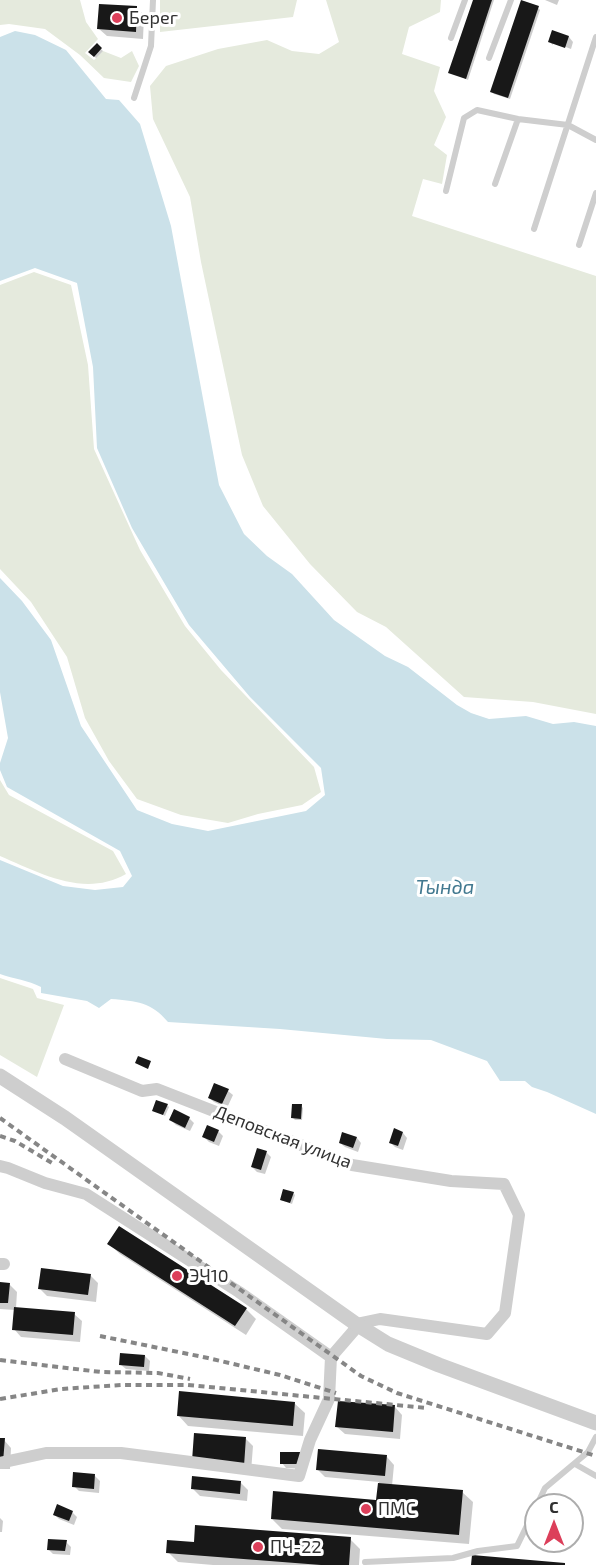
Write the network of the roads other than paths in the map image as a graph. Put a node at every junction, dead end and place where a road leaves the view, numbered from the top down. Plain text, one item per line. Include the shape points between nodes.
1 (153, 0) edge
2 (465, 0) edge
3 (511, 0) edge
4 (596, 37) edge
5 (451, 38) dead end
6 (489, 58) dead end
7 (134, 98) dead end
8 (518, 118) junction
9 (568, 125) junction
10 (596, 140) edge
11 (495, 184) dead end
12 (446, 191) dead end
13 (596, 193) edge
14 (534, 229) dead end
15 (579, 245) dead end
16 (65, 1059) dead end
17 (0, 1076) edge
18 (0, 1166) edge
19 (356, 1324) junction
20 (331, 1357) junction
21 (596, 1423) edge
22 (596, 1437) edge
23 (0, 1463) edge
24 (575, 1464) junction
25 (596, 1476) edge
26 (543, 1493) edge
27 (524, 1532) edge
28 (365, 1562) dead end

1 - 7 lane via 151,46
2 - 5 lane
3 - 6 lane
4 - 9 lane
8 - 9 lane
8 - 11 lane
8 - 12 lane via 477,110 464,118
9 - 10 lane
9 - 14 lane
13 - 15 lane
16 - 19 street, Деповская улица via 142,1091 157,1089 351,1165 451,1181 504,1184 519,1215 505,1313 487,1334 380,1318
17 - 19 street
18 - 20 street via 86,1194 239,1292
19 - 20 street
19 - 21 street via 388,1344
20 - 23 street via 329,1399 299,1476 121,1453 46,1453
22 - 24 lane
24 - 25 lane
24 - 26 lane
27 - 28 lane via 517,1546 453,1558

